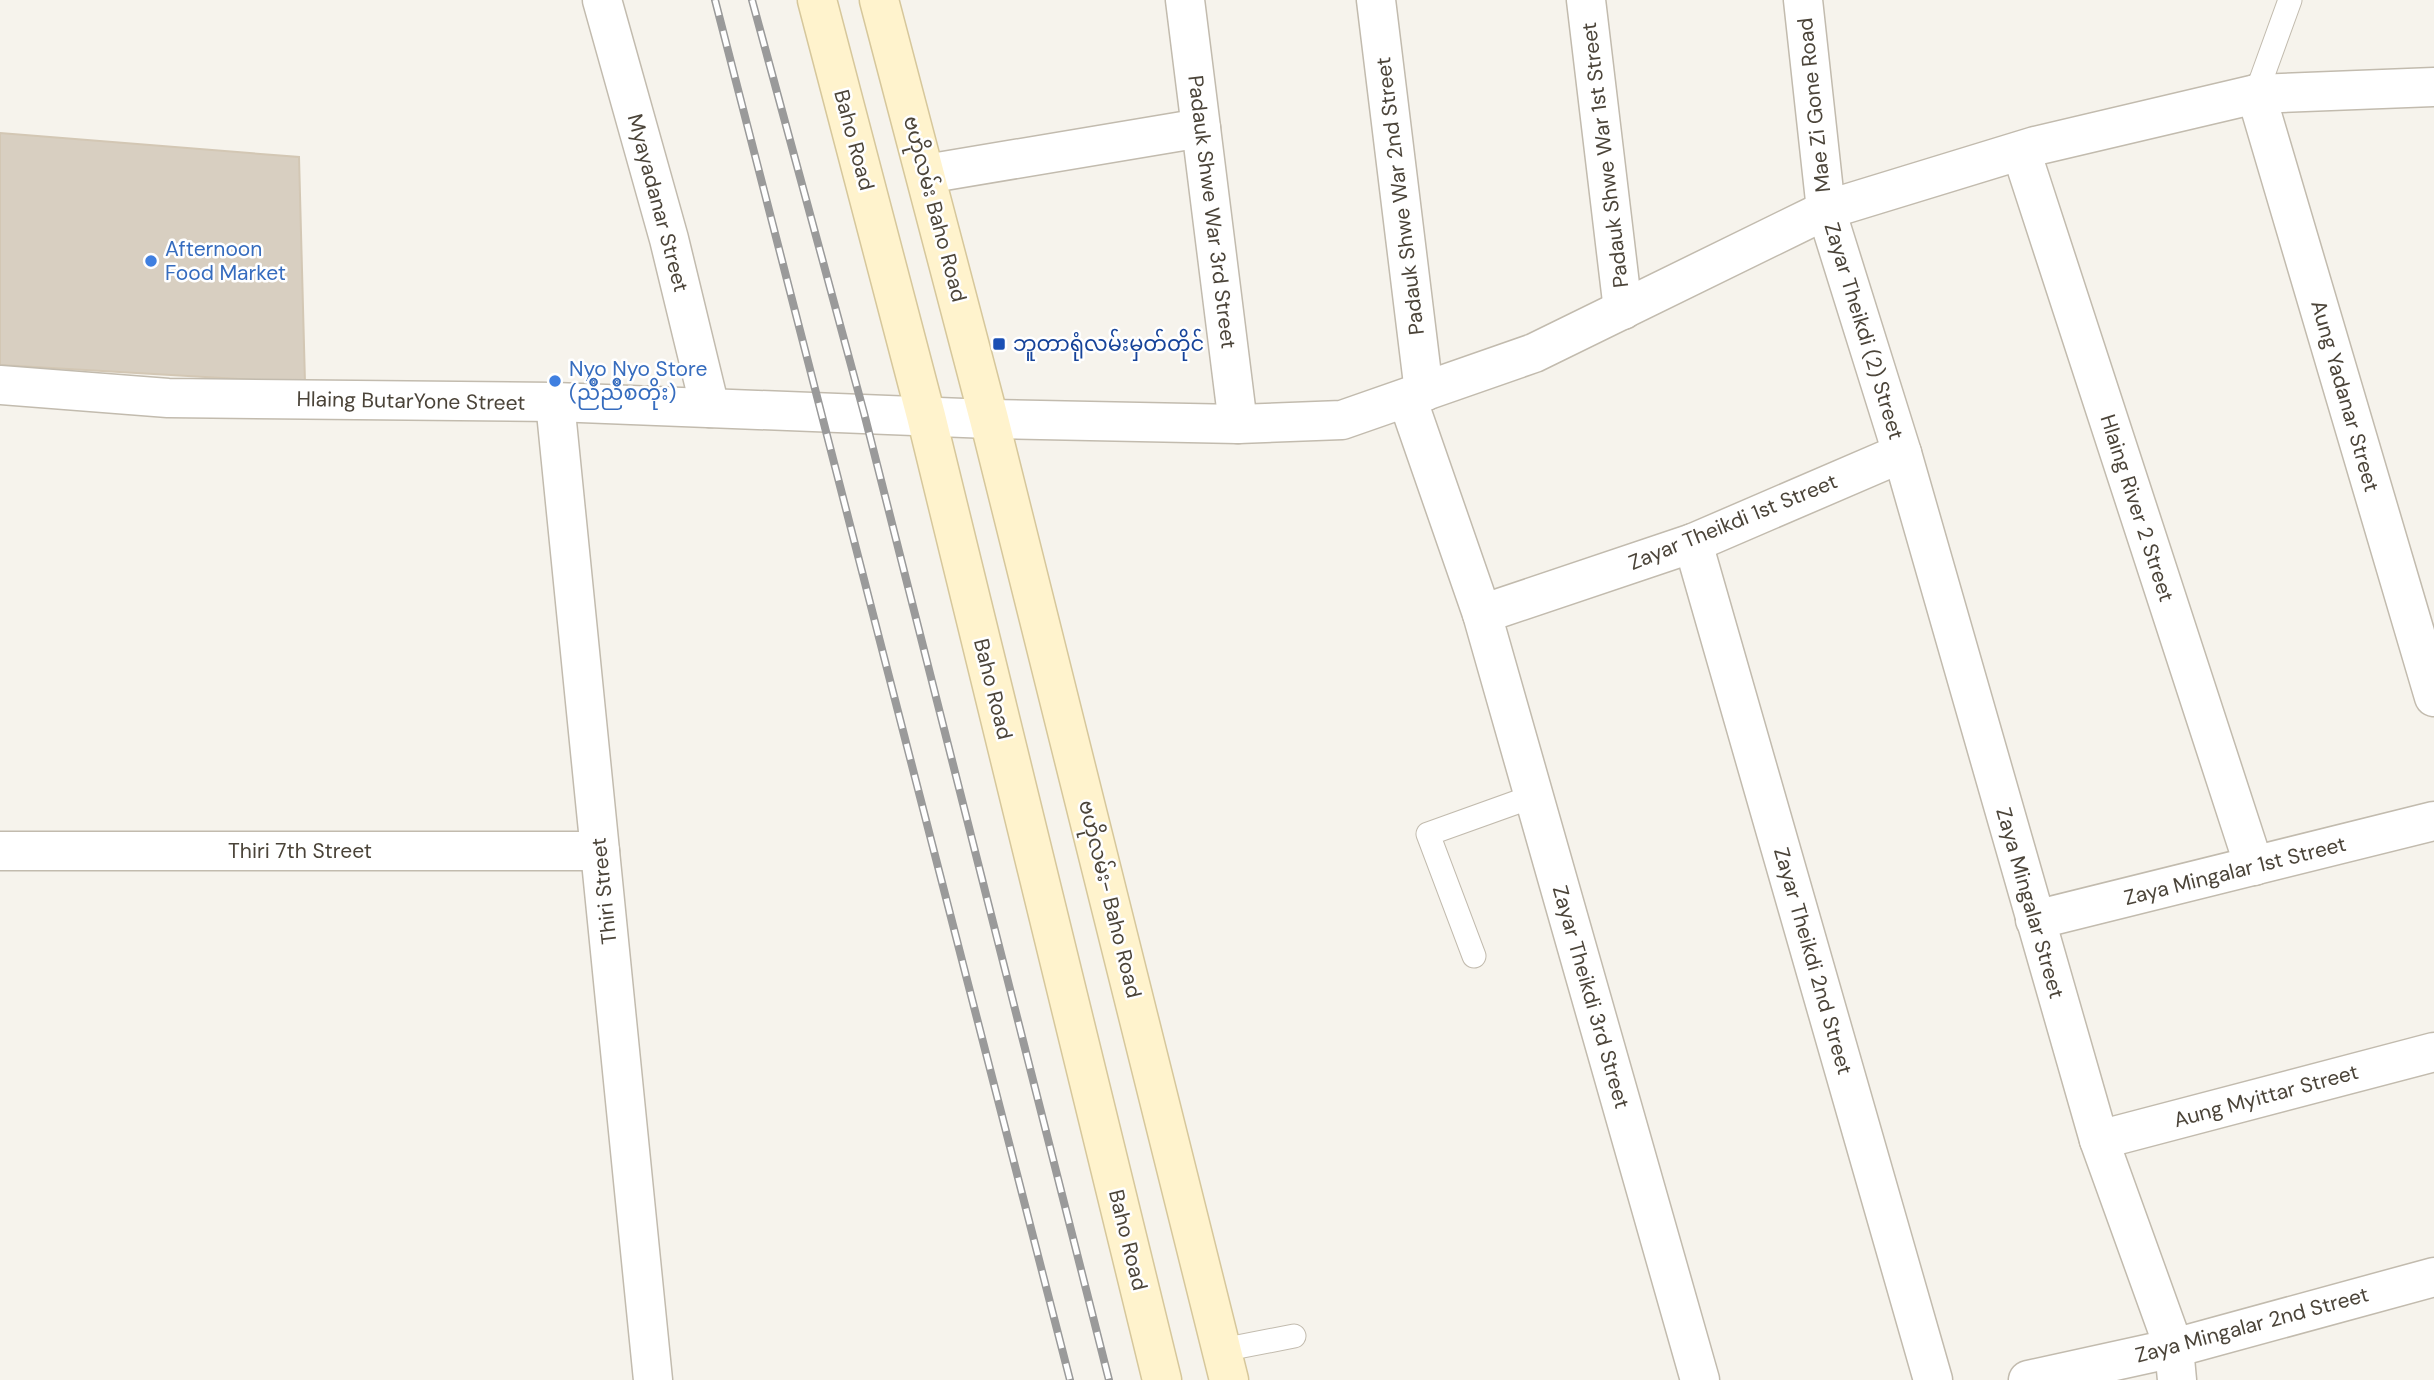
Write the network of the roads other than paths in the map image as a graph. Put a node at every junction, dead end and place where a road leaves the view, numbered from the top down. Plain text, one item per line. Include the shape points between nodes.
1 (602, 0) edge
2 (817, 0) edge
3 (879, 0) edge
4 (1185, 0) edge
5 (1376, 0) edge
6 (1586, 0) edge
7 (1803, 0) edge
8 (2290, 0) edge
9 (2434, 87) edge
10 (2256, 94) junction
11 (1201, 128) junction
12 (2021, 151) junction
13 (926, 174) junction
14 (1825, 210) junction
15 (1623, 310) junction
16 (0, 385) edge
17 (1415, 395) junction
18 (555, 402) junction
19 (710, 408) junction
20 (926, 416) junction
21 (989, 419) junction
22 (1238, 424) junction
23 (1902, 453) junction
24 (1693, 542) junction
25 (1482, 614) junction
26 (2434, 697) edge
27 (1534, 796) junction
28 (2434, 821) edge
29 (0, 851) edge
30 (600, 851) junction
31 (2254, 866) junction
32 (2035, 920) junction
33 (1474, 957) dead end
34 (2434, 1052) edge
35 (2099, 1140) junction
36 (2434, 1277) edge
37 (1294, 1336) dead end
38 (2175, 1364) edge
39 (1225, 1365) edge
40 (653, 1380) edge
41 (1162, 1380) edge
42 (1700, 1380) edge
43 (1933, 1380) edge
44 (2028, 1380) edge

1 - 19 street, Myayadanar Street via 669,239
2 - 20 main road, Baho Road
3 - 13 main road, ဗဟိုလမ်း Baho Road
4 - 11 street, Padauk Shwe War 3rd Street
5 - 17 street, Padauk Shwe War 2nd Street
6 - 15 street, Padauk Shwe War 1st Street
7 - 14 street, Mae Zi Gone Road
8 - 10 lane
9 - 10 street, Hlaing ButarYone Street
10 - 12 street, Hlaing ButarYone Street
10 - 26 street, Aung Yadanar Street
11 - 13 street
11 - 22 street, Padauk Shwe War 3rd Street
12 - 14 street, Hlaing ButarYone Street
12 - 31 street, Hlaing River 2 Street
13 - 21 main road, ဗဟိုလမ်း Baho Road
14 - 15 street, Hlaing ButarYone Street
14 - 23 street, Zayar Theikdi (2) Street
15 - 17 street, Hlaing ButarYone Street via 1534,353
16 - 18 street, Hlaing ButarYone Street via 168,398
17 - 22 street, Hlaing ButarYone Street via 1342,420
17 - 25 street, Padauk Shwe War 2nd Street
18 - 19 street, Hlaing ButarYone Street
18 - 30 street, Thiri Street
19 - 20 street, Hlaing ButarYone Street
20 - 21 street, Hlaing ButarYone Street
20 - 41 main road, Baho Road
21 - 22 street, Hlaing ButarYone Street
21 - 39 main road, ဗဟိုလမ်း- Baho Road
23 - 24 street, Zayar Theikdi 1st Street
23 - 32 street, Zaya Mingalar Street
24 - 25 street, Zayar Theikdi 1st Street
24 - 43 street, Zayar Theikdi 2nd Street
25 - 27 street, Zayar Theikdi 3rd Street
27 - 33 lane via 1427,834
27 - 42 street, Zayar Theikdi 3rd Street
28 - 31 street, Zaya Mingalar 1st Street
29 - 30 street, Thiri 7th Street
30 - 40 street, Thiri Street
31 - 32 street, Zaya Mingalar 1st Street
32 - 35 street, Zaya Mingalar Street
34 - 35 street, Aung Myittar Street
35 - 38 street, Zaya Mingalar Street
36 - 38 street, Zaya Mingalar 2nd Street
37 - 39 lane
38 - 44 street, Zaya Mingalar 2nd Street

